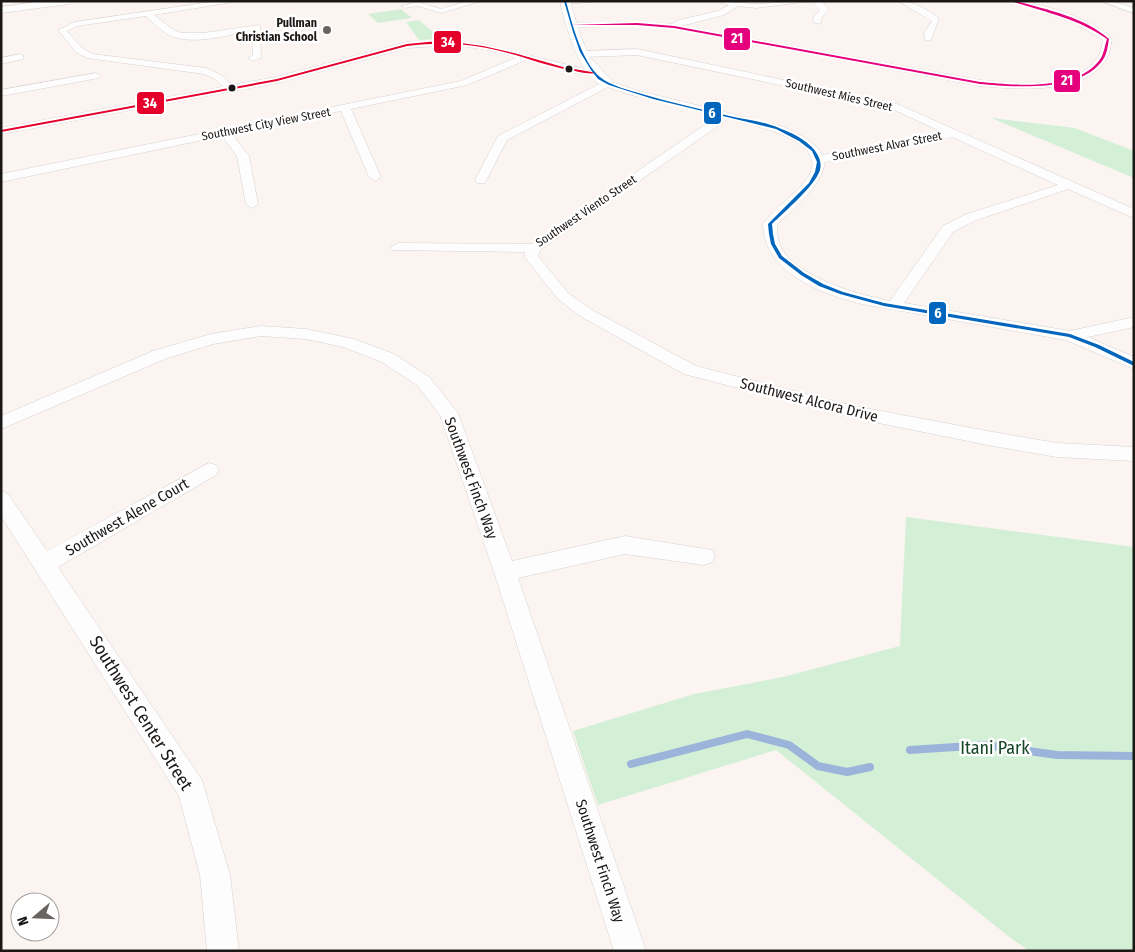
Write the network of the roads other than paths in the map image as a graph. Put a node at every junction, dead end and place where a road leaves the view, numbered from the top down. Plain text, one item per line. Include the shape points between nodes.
1 (68, 1) edge
2 (235, 1) edge
3 (477, 1) edge
4 (598, 1) edge
5 (717, 1) edge
6 (806, 1) edge
7 (816, 1) edge
8 (902, 1) edge
9 (1012, 1) edge
10 (1104, 1) edge
11 (64, 2) edge
12 (216, 2) edge
13 (565, 2) edge
14 (736, 4) junction
15 (405, 6) dead end
16 (1, 10) edge
17 (1134, 11) edge
18 (148, 14) junction
19 (817, 22) dead end
20 (571, 25) junction
21 (674, 27) junction
22 (928, 38) dead end
23 (584, 54) junction
24 (20, 57) dead end
25 (526, 57) junction
26 (253, 58) dead end
27 (1, 61) edge
28 (96, 76) dead end
29 (601, 78) junction
30 (230, 89) junction
31 (1, 93) edge
32 (345, 108) junction
33 (727, 115) junction
34 (1, 132) edge
35 (224, 132) junction
36 (953, 133) junction
37 (821, 159) junction
38 (374, 177) dead end
39 (1, 178) edge
40 (481, 180) dead end
41 (1069, 185) junction
42 (252, 204) dead end
43 (1134, 214) edge
44 (398, 247) dead end
45 (534, 248) junction
46 (894, 306) junction
47 (1134, 322) edge
48 (1070, 336) junction
49 (1134, 364) edge
50 (1, 423) edge
51 (1134, 454) edge
52 (209, 470) dead end
53 (1, 499) edge
54 (704, 556) dead end
55 (45, 563) junction
56 (505, 572) junction
57 (223, 951) edge
58 (630, 951) edge

1 - 11 street
2 - 12 street
3 - 15 street via 441,11 418,4
4 - 13 street
5 - 14 street
6 - 14 street
7 - 19 street via 825,10
8 - 22 street via 936,20
9 - 21 street via 1100,32 1108,39 1108,45 1096,69 1061,82 980,83
10 - 17 street
11 - 16 street
12 - 18 street
13 - 20 street
14 - 21 street via 721,13 682,22
18 - 26 street via 171,32 181,34 257,28 258,56
18 - 30 street via 66,26 62,30 90,56 206,72 218,77
20 - 21 street
20 - 23 street
23 - 29 street
23 - 36 street, Southwest Mies Street via 637,52 875,101
24 - 27 street
25 - 29 street
25 - 30 street via 464,43 429,41
25 - 32 street, Southwest City View Street via 464,83
28 - 31 street
29 - 33 street via 632,92
29 - 40 street via 502,138
30 - 34 street
32 - 35 street, Southwest City View Street
32 - 38 street
33 - 37 street via 798,137 815,149
33 - 45 street, Southwest Viento Street
35 - 39 street, Southwest City View Street
35 - 42 street via 243,156
36 - 37 street, Southwest Alvar Street
36 - 41 street, Southwest Mies Street
37 - 46 street via 819,172 770,224 770,241 784,260 811,280 850,295
41 - 43 street, Southwest Mies Street
41 - 46 street via 969,218 948,229
44 - 45 street, Southwest Viento Street
45 - 51 street, Southwest Alcora Drive via 530,256 563,296 586,313 690,370 854,412 992,440 1057,450
46 - 48 street
47 - 48 street
48 - 49 street
50 - 56 street, Southwest Finch Way via 159,354 211,338 261,332 306,334 348,343 388,358 423,381 449,413
52 - 55 street, Southwest Alene Court
53 - 55 street, Southwest Center Street
54 - 56 street via 625,545
55 - 57 street, Southwest Center Street via 192,790 215,875
56 - 58 street, Southwest Finch Way

